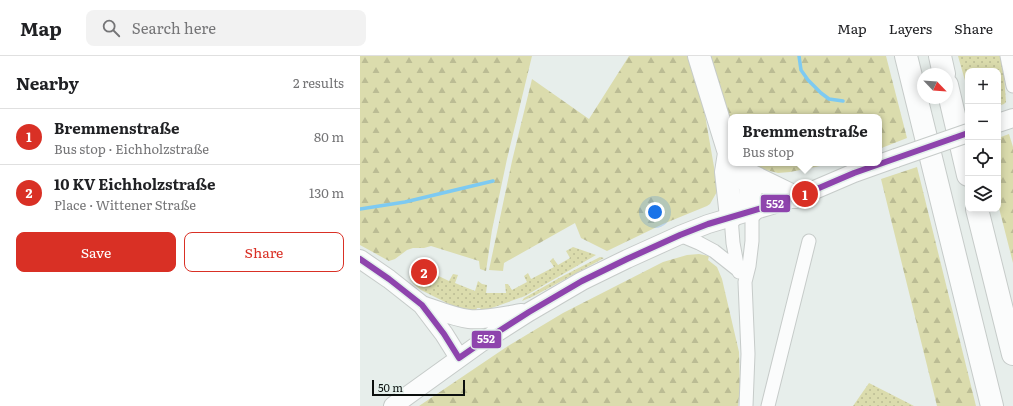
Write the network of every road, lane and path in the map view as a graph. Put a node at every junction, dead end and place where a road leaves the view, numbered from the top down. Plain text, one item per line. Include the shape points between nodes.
1 (699, 56) edge
2 (906, 56) edge
3 (940, 56) edge
4 (1007, 56) edge
5 (943, 68) edge
6 (1013, 86) edge
7 (951, 104) edge
8 (1013, 118) edge
9 (1001, 122) edge
10 (965, 134) edge
11 (728, 138) edge
12 (965, 162) edge
13 (882, 163) edge
14 (731, 166) edge
15 (739, 166) edge
16 (743, 166) edge
17 (874, 166) edge
18 (796, 197) junction
19 (752, 211) junction
20 (978, 212) edge
21 (730, 217) junction
22 (680, 235) junction
23 (809, 241) dead end
24 (360, 259) edge
25 (738, 270) junction
26 (745, 282) junction
27 (422, 305) junction
28 (529, 312) junction
29 (1013, 354) edge
30 (459, 358) junction
31 (393, 406) edge
32 (746, 406) edge
33 (768, 406) edge
34 (992, 406) edge

1 - 11 highway
2 - 34 highway
3 - 5 highway
4 - 6 street
7 - 12 highway
8 - 9 main road
10 - 13 main road, bridge
14 - 21 highway via 726,172
15 - 19 highway via 750,187
16 - 18 highway via 761,181
17 - 18 main road, bridge
18 - 19 main road
19 - 21 main road
19 - 26 street via 752,241
20 - 29 highway
21 - 22 main road
21 - 25 street
22 - 25 street via 714,251
22 - 28 main road via 582,281
23 - 33 street
24 - 27 main road
25 - 26 street
26 - 32 street via 748,354
27 - 28 main road via 471,320
27 - 30 main road
28 - 30 main road
30 - 31 main road

